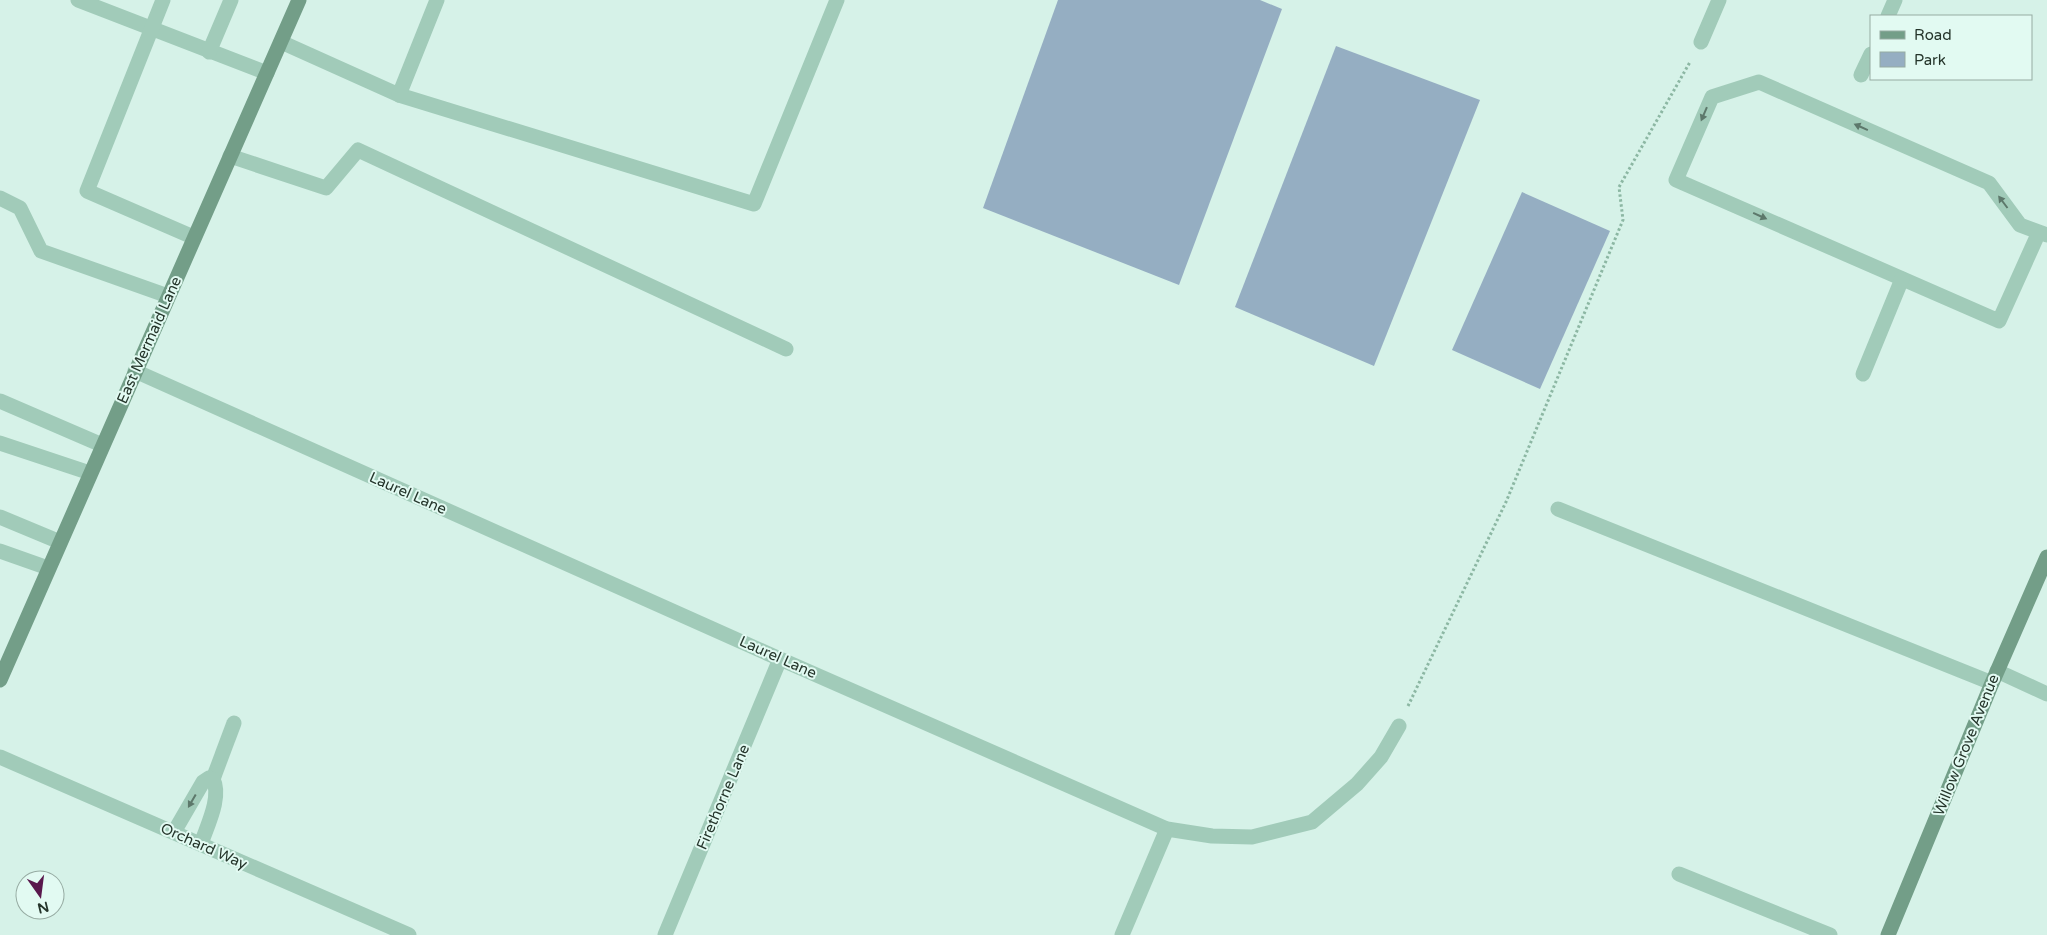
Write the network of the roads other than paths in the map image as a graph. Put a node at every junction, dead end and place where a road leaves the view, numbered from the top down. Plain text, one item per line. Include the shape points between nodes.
1 (78, 0) edge
2 (163, 0) edge
3 (231, 0) edge
4 (299, 0) edge
5 (437, 0) edge
6 (837, 0) edge
7 (1719, 0) edge
8 (1895, 0) edge
9 (1888, 15) edge
10 (152, 28) junction
11 (281, 42) junction
12 (1701, 42) road end
13 (209, 52) junction
14 (1870, 56) edge
15 (267, 73) junction
16 (1861, 75) dead end
17 (399, 95) junction
18 (230, 156) junction
19 (0, 198) edge
20 (2043, 234) edge
21 (193, 237) junction
22 (1902, 279) junction
23 (168, 296) junction
24 (786, 349) dead end
25 (135, 371) junction
26 (1863, 374) dead end
27 (0, 401) edge
28 (0, 444) edge
29 (102, 445) junction
30 (90, 472) junction
31 (1558, 509) dead end
32 (0, 517) edge
33 (60, 542) junction
34 (0, 550) edge
35 (2047, 557) edge
36 (48, 568) junction
37 (780, 659) junction
38 (1, 674) edge
39 (1994, 677) junction
40 (2047, 694) edge
41 (234, 723) dead end
42 (1399, 726) road end
43 (0, 757) edge
44 (213, 779) junction
45 (1167, 829) junction
46 (174, 832) junction
47 (201, 844) junction
48 (1680, 874) dead end
49 (409, 935) edge
50 (665, 935) edge
51 (1122, 935) edge
52 (1830, 935) edge
53 (1888, 935) edge

1 - 10 street
2 - 10 street
3 - 13 street
4 - 11 main road, East Mermaid Lane
5 - 17 street
6 - 17 street via 754,204
7 - 12 street
8 - 9 street
10 - 13 street
10 - 21 street via 87,191
11 - 15 main road, East Mermaid Lane
11 - 17 street
13 - 15 street
14 - 16 street
15 - 18 main road, East Mermaid Lane
18 - 21 main road, East Mermaid Lane
18 - 24 street via 326,188 358,150
19 - 23 street via 20,208 41,251
20 - 22 street via 1999,321
20 -> 22 street via 2020,225 1989,183 1758,82 1712,97 1676,180
21 - 23 main road, East Mermaid Lane
22 - 26 street
23 - 25 main road, East Mermaid Lane
25 - 29 main road, East Mermaid Lane
25 - 37 street, Laurel Lane
27 - 29 street
28 - 30 street
29 - 30 main road, East Mermaid Lane
30 - 33 main road, East Mermaid Lane
31 - 39 street
32 - 33 street
33 - 36 main road, East Mermaid Lane
34 - 36 street
35 - 39 main road, Willow Grove Avenue
36 - 38 main road, East Mermaid Lane
37 - 45 street, Laurel Lane
37 - 50 street, Firethorne Lane
39 - 40 street
39 - 53 main road, Willow Grove Avenue
41 - 44 street
42 - 45 street, Laurel Lane via 1381,757 1357,784 1312,822 1252,837 1212,836
43 - 46 street, Orchard Way
44 -> 46 street via 203,782
44 - 47 street via 217,786 215,801
45 - 51 street
46 - 47 street, Orchard Way
47 - 49 street, Orchard Way
48 - 52 street

